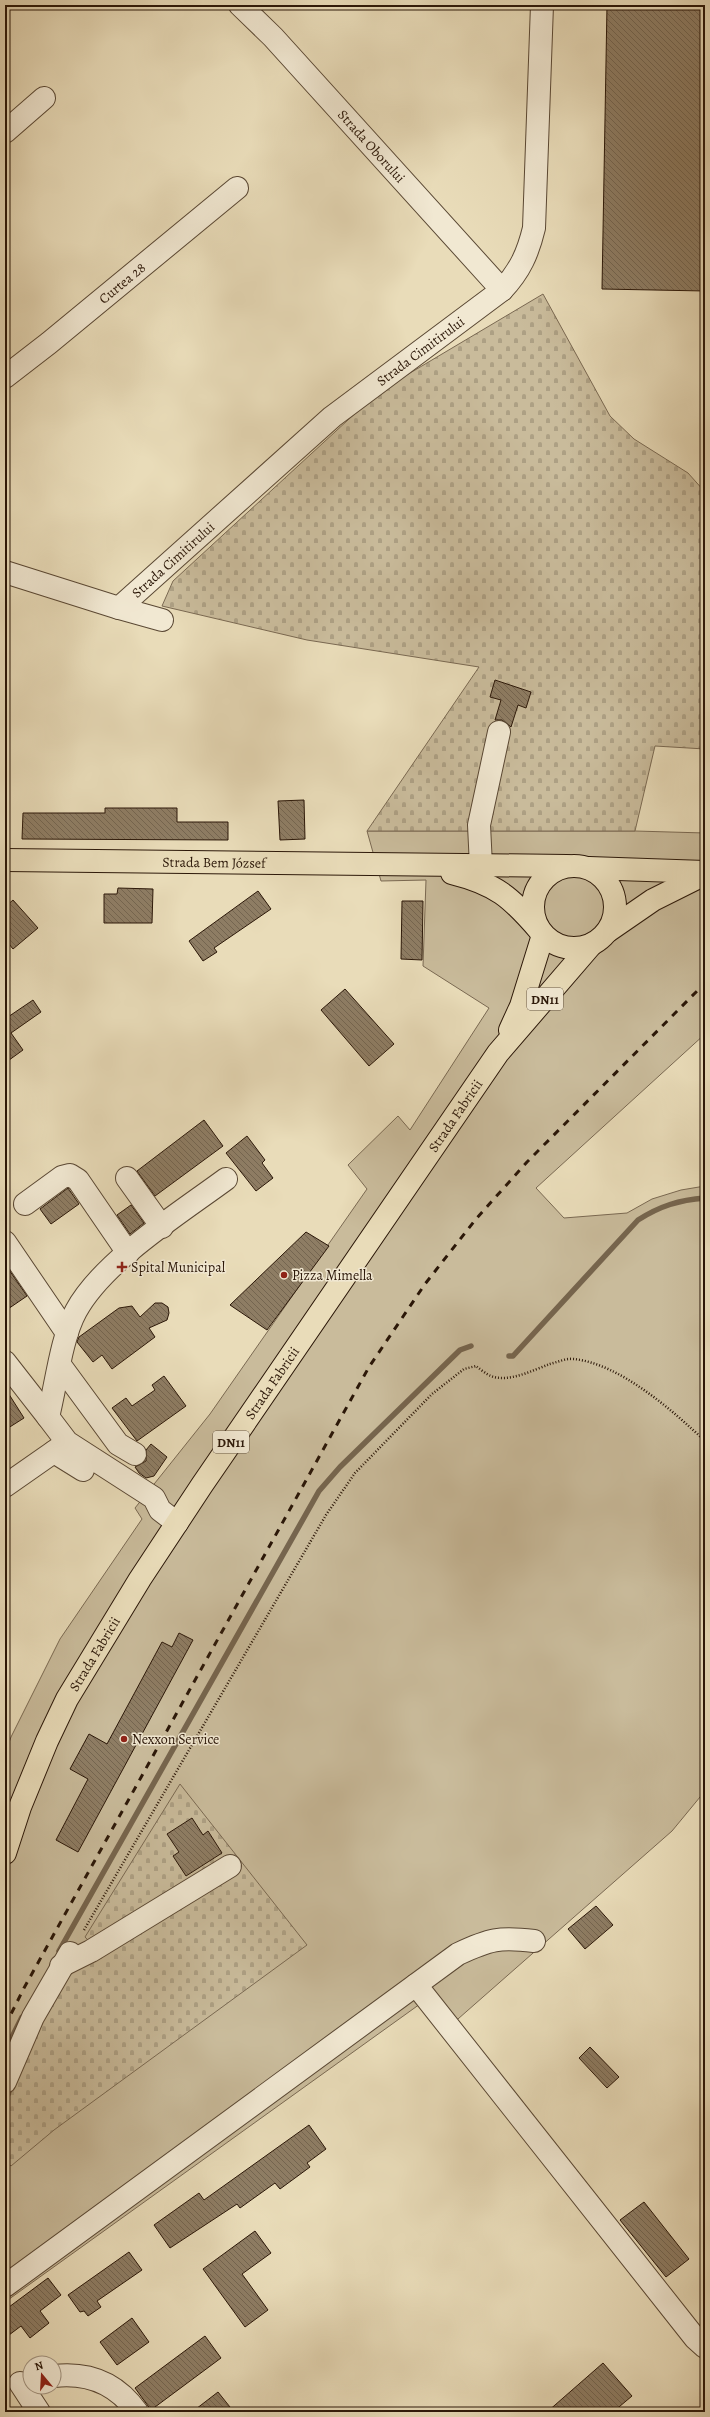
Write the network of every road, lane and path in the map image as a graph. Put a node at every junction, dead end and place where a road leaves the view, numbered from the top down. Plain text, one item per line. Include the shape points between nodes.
1 (240, 5) edge
2 (542, 5) edge
3 (44, 98) dead end
4 (5, 132) edge
5 (237, 188) dead end
6 (502, 290) junction
7 (5, 377) edge
8 (5, 572) edge
9 (119, 608) junction
10 (162, 620) dead end
11 (499, 732) dead end
12 (5, 860) edge
13 (422, 866) junction
14 (481, 866) junction
15 (567, 866) junction
16 (589, 868) junction
17 (705, 873) edge
18 (608, 931) junction
19 (541, 933) junction
20 (591, 945) junction
21 (498, 1053) junction
22 (127, 1178) dead end
23 (226, 1179) dead end
24 (25, 1204) dead end
25 (162, 1227) junction
26 (5, 1242) edge
27 (128, 1253) junction
28 (68, 1333) junction
29 (5, 1362) edge
30 (60, 1365) junction
31 (48, 1417) junction
32 (705, 1441) edge
33 (60, 1447) junction
34 (135, 1454) dead end
35 (5, 1486) edge
36 (177, 1523) junction
37 (5, 1853) edge
38 (230, 1866) dead end
39 (78, 1940) joint
40 (534, 1941) dead end
41 (62, 1966) junction
42 (416, 1985) junction
43 (5, 2082) edge
44 (5, 2286) edge
45 (705, 2346) edge
46 (62, 2376) edge
47 (18, 2385) edge
48 (39, 2412) edge
49 (137, 2412) edge

1 - 6 street, Strada Oborului via 273,37
2 - 6 street, Strada Cimitirului via 534,228 524,262
3 - 4 street
5 - 7 street, Curtea 28
6 - 9 street, Strada Cimitirului via 332,417
8 - 9 street, Strada Cimitirului
9 - 10 street, Strada Cimitirului
11 - 14 street via 479,825
12 - 13 main road, Strada Bem József
13 - 14 main road, Strada Bem József
13 - 19 main road, Strada Bem József via 475,879 501,891 514,901
14 - 15 main road, Strada Bem József
15 - 16 main road, DN11
15 - 19 main road via 546,877 538,886 533,910
16 - 17 main road, DN11
16 - 18 main road, DN11 via 600,874 614,895 614,920
17 - 18 main road, DN11 via 653,900
18 - 20 main road, DN11
19 - 20 main road via 563,947
19 - 21 main road, Strada Fabricii / DN11 via 521,1006
20 - 21 main road, Strada Fabricii / DN11
21 - 36 main road, Strada Fabricii / DN11
22 - 25 street
23 - 25 street
24 - 27 street via 70,1175 78,1180
25 - 27 street
26 - 28 street
27 - 28 street via 84,1298
28 - 30 street
29 - 31 street
30 - 31 street
30 - 34 street via 118,1444
31 - 33 street
32 - 39 path via 686,1423 630,1381 598,1365 573,1359 563,1360 519,1376 504,1378 491,1376 476,1366 464,1369 432,1394 355,1473 326,1515
33 - 35 street
33 - 36 street via 154,1498 160,1510
36 - 37 main road, Strada Fabricii / DN11 via 67,1699 20,1807
38 - 41 street
39 - 41 street
40 - 42 street via 505,1937 486,1941 458,1954
41 - 43 street via 33,2018
42 - 44 street
42 - 45 street via 690,2332
46 - 49 street via 80,2376 110,2385 129,2400
47 - 48 street

